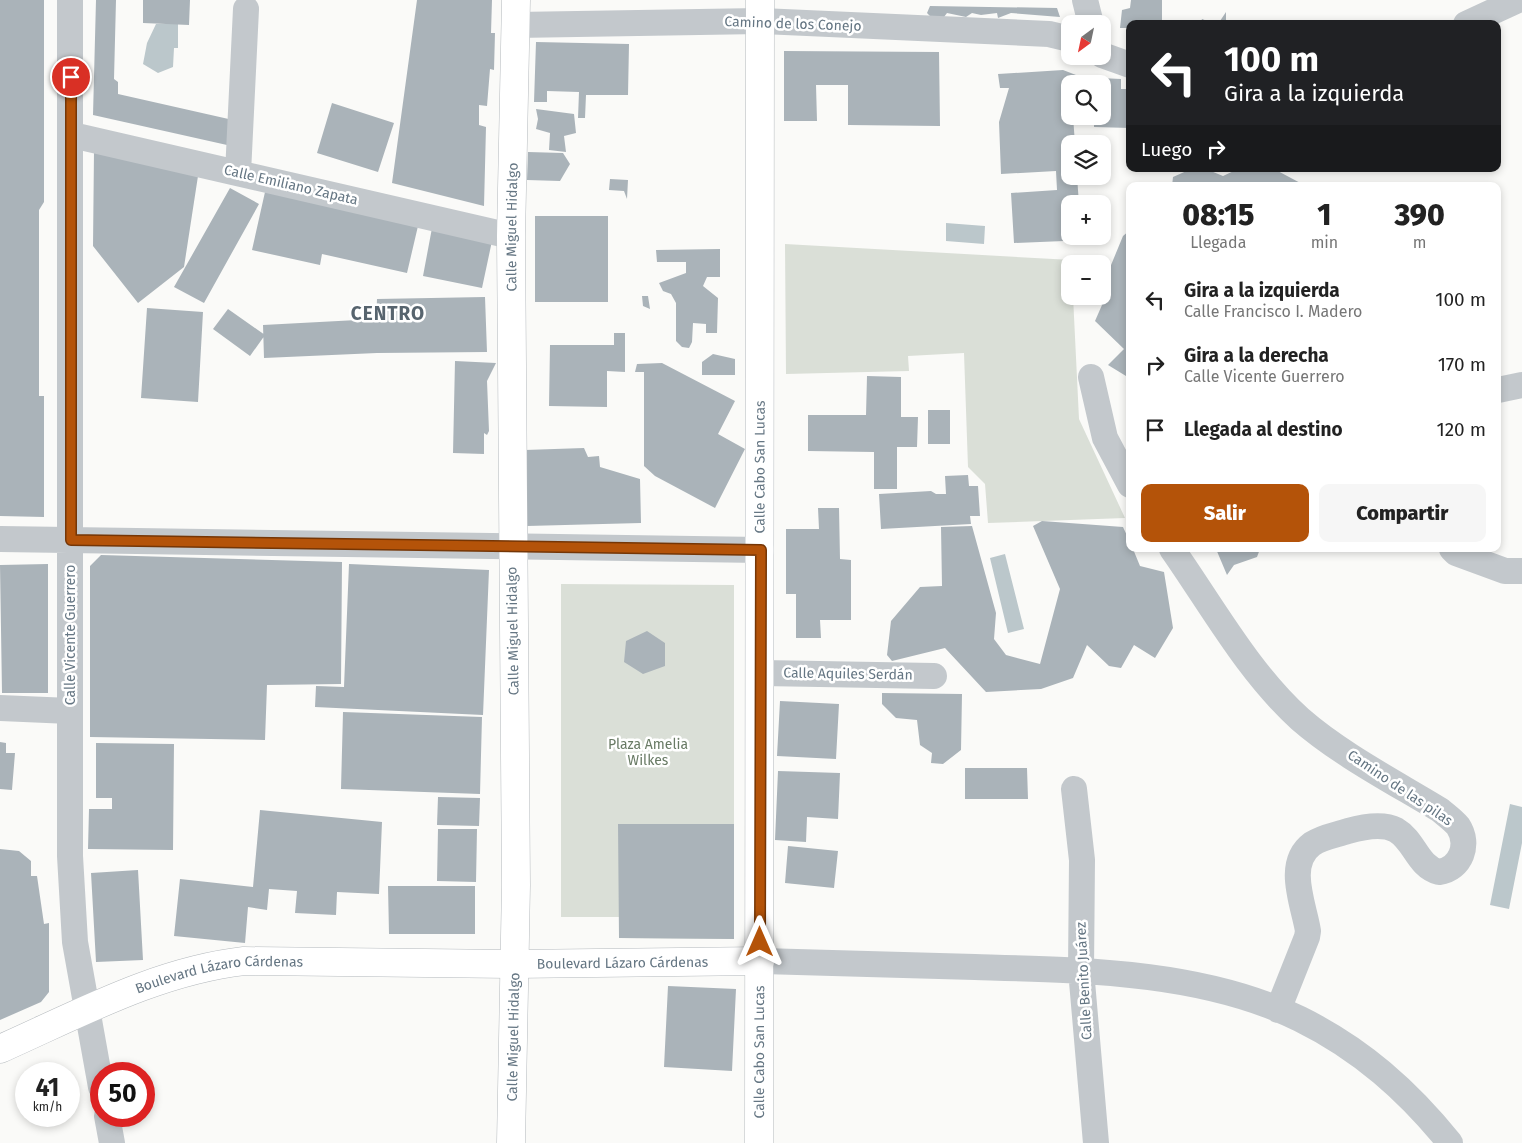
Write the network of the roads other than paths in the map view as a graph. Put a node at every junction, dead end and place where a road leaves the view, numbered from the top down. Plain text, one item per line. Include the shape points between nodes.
1 (70, 0) edge
2 (1085, 0) edge
3 (1518, 0) edge
4 (246, 9) dead end
5 (760, 10) edge
6 (516, 12) edge
7 (1089, 15) edge
8 (1475, 20) edge
9 (1061, 37) edge
10 (1111, 58) edge
11 (1126, 64) edge
12 (72, 135) junction
13 (238, 173) junction
14 (511, 236) junction
15 (1091, 377) dead end
16 (1522, 385) edge
17 (1501, 389) edge
18 (1126, 477) edge
19 (0, 539) edge
20 (71, 540) junction
21 (512, 548) junction
22 (761, 550) junction
23 (1174, 552) edge
24 (1456, 552) edge
25 (1522, 571) edge
26 (761, 673) junction
27 (934, 676) dead end
28 (0, 708) edge
29 (70, 711) junction
30 (1074, 789) dead end
31 (760, 961) junction
32 (514, 964) junction
33 (1081, 970) junction
34 (87, 1010) junction
35 (1278, 1010) junction
36 (0, 1050) edge
37 (96, 1062) edge
38 (109, 1127) edge
39 (112, 1143) edge
40 (511, 1143) edge
41 (759, 1143) edge
42 (1096, 1143) edge
43 (1450, 1143) edge

1 - 12 street, Calle Vicente Guerrero
2 - 7 street
3 - 8 street
4 - 13 street
5 - 6 street, Camino de los Conejo
5 - 9 street, Camino de los Conejo
5 - 22 main road, Calle Cabo San Lucas
6 - 14 main road, Calle Miguel Hidalgo
10 - 11 street
12 - 13 street, Calle Emiliano Zapata
12 - 20 street, Calle Vicente Guerrero
13 - 14 street, Calle Emiliano Zapata
14 - 21 main road, Calle Miguel Hidalgo
15 - 18 street via 1105,438
16 - 17 street
19 - 20 street
20 - 21 street
20 - 29 street, Calle Vicente Guerrero
21 - 22 street
21 - 32 main road, Calle Miguel Hidalgo via 516,790
22 - 26 main road, Calle Cabo San Lucas
23 - 35 street, Camino de las pilas via 1253,667 1285,704 1317,732 1440,810 1458,826 1462,835 1463,849 1459,859 1453,867 1440,872 1425,865 1402,834 1380,826 1318,840 1308,848 1297,879 1307,937
24 - 25 street via 1505,572
26 - 27 street, Calle Aquiles Serdán
26 - 31 main road, Calle Cabo San Lucas
28 - 29 street
29 - 34 street, Calle Vicente Guerrero via 70,856 75,942
30 - 33 street, Calle Benito Juárez via 1082,860
31 - 32 main road, Boulevard Lázaro Cárdenas
31 - 33 street, Boulevard Lázaro Cárdenas
31 - 41 main road, Calle Cabo San Lucas
32 - 34 main road, Boulevard Lázaro Cárdenas via 244,961 218,964 158,980
32 - 40 main road, Calle Miguel Hidalgo
33 - 35 street, Boulevard Lázaro Cárdenas via 1187,984
33 - 42 street, Calle Benito Juárez
34 - 36 main road, Boulevard Lázaro Cárdenas
34 - 37 street, Calle Vicente Guerrero
35 - 43 street, Boulevard Lázaro Cárdenas via 1363,1056 1422,1108
38 - 39 street

